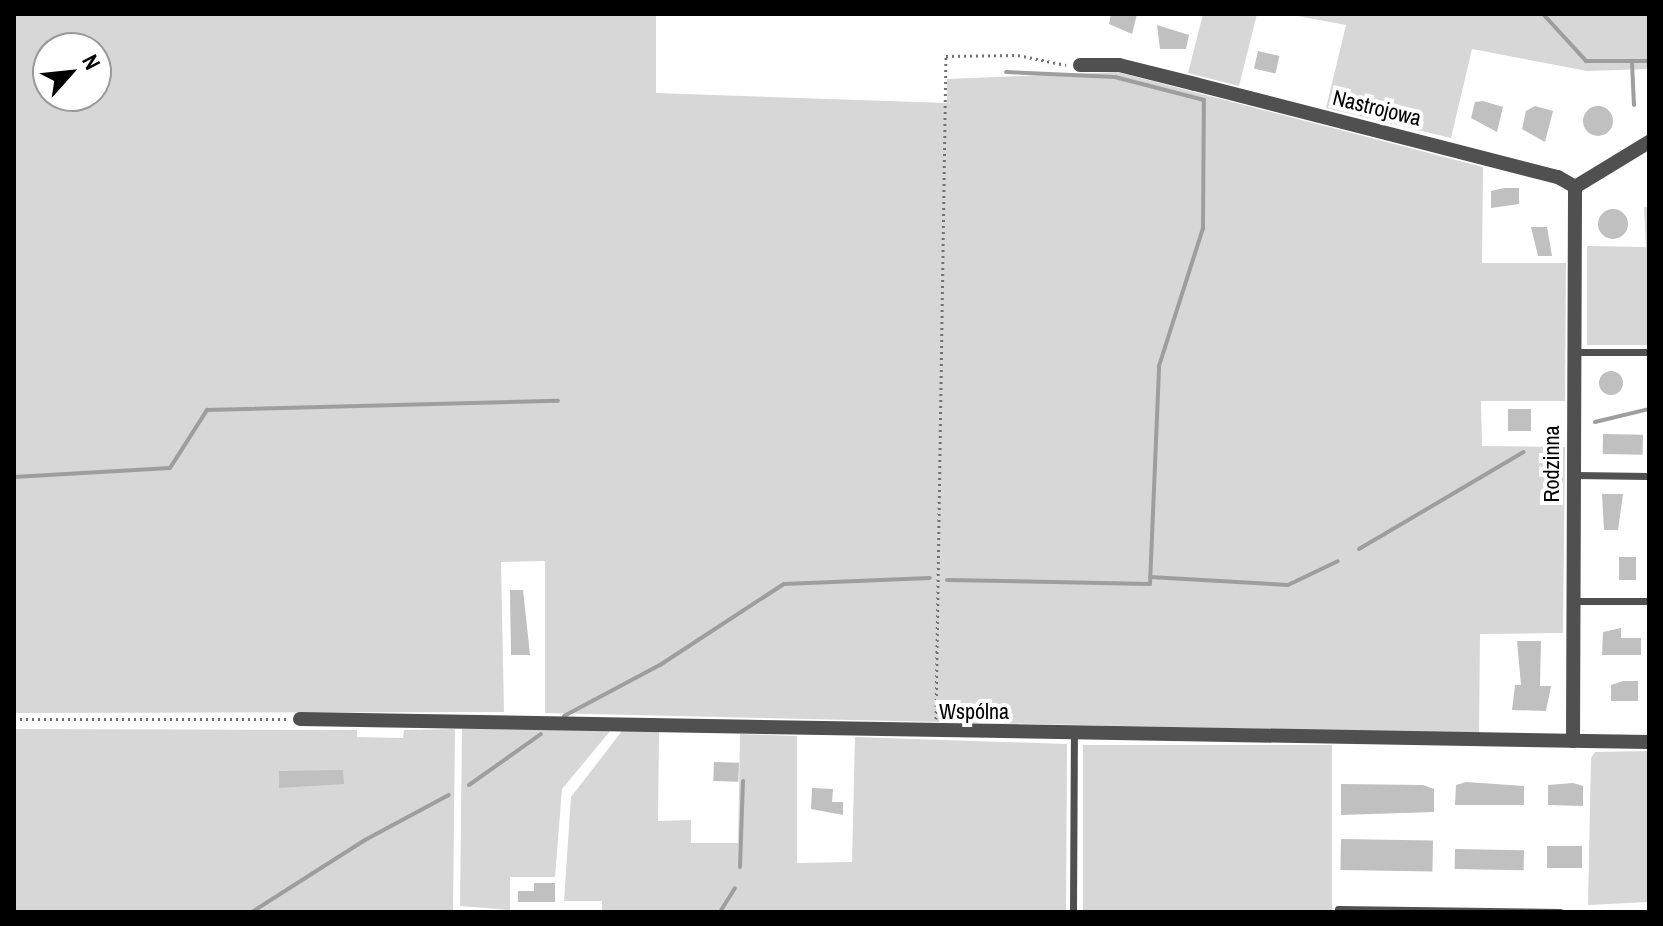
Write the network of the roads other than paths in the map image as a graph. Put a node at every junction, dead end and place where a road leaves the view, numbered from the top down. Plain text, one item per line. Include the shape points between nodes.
1 (1080, 65) road end
2 (1649, 142) edge
3 (1575, 187) junction
4 (1575, 352) junction
5 (1648, 352) edge
6 (1574, 475) junction
7 (1649, 476) edge
8 (1574, 601) junction
9 (1648, 601) edge
10 (300, 719) road end
11 (1074, 735) junction
12 (1573, 741) junction
13 (1649, 742) edge
14 (1338, 909) dead end
15 (1073, 912) edge
16 (1560, 912) edge

1 - 3 street, Nastrojowa via 1119,65 1558,177
2 - 3 street
3 - 4 street, Rodzinna
4 - 5 lane
4 - 6 street, Rodzinna
6 - 7 lane
6 - 8 street, Rodzinna
8 - 9 lane
8 - 12 street, Rodzinna
10 - 11 street, Wspólna
11 - 12 street, Wspólna
11 - 15 lane
12 - 13 street, Wspólna
14 - 16 lane

